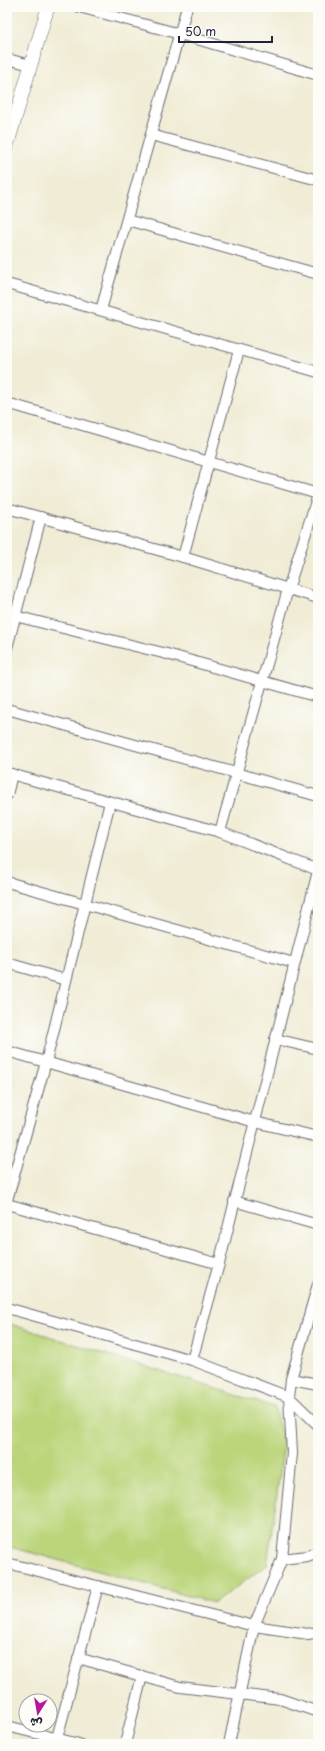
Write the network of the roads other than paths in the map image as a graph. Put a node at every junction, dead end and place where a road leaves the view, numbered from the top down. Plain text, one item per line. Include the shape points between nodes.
1 (48, 7) edge
2 (79, 7) edge
3 (187, 7) edge
4 (180, 34) junction
5 (7, 59) edge
6 (31, 65) junction
7 (318, 75) edge
8 (151, 135) junction
9 (7, 146) edge
10 (318, 180) edge
11 (127, 220) junction
12 (318, 274) edge
13 (7, 284) edge
14 (101, 310) junction
15 (239, 350) junction
16 (318, 372) edge
17 (7, 403) edge
18 (209, 462) junction
19 (318, 494) edge
20 (7, 508) edge
21 (40, 517) junction
22 (183, 558) junction
23 (288, 589) junction
24 (318, 598) edge
25 (15, 616) junction
26 (7, 648) edge
27 (263, 680) junction
28 (318, 697) edge
29 (7, 709) edge
30 (10, 774) edge
31 (237, 774) junction
32 (7, 795) edge
33 (318, 796) edge
34 (110, 802) junction
35 (220, 832) junction
36 (318, 871) edge
37 (7, 882) edge
38 (85, 903) junction
39 (294, 963) junction
40 (7, 964) edge
41 (66, 980) junction
42 (275, 1039) junction
43 (318, 1049) edge
44 (7, 1051) edge
45 (46, 1062) junction
46 (255, 1122) junction
47 (318, 1137) edge
48 (7, 1200) edge
49 (234, 1201) junction
50 (7, 1204) edge
51 (318, 1225) edge
52 (219, 1264) junction
53 (318, 1284) edge
54 (7, 1308) edge
55 (192, 1360) junction
56 (291, 1379) junction
57 (318, 1384) edge
58 (289, 1397) junction
59 (318, 1425) edge
60 (318, 1552) edge
61 (282, 1559) junction
62 (7, 1562) edge
63 (98, 1586) junction
64 (254, 1626) junction
65 (318, 1632) edge
66 (78, 1658) junction
67 (142, 1676) junction
68 (240, 1695) junction
69 (318, 1712) edge
70 (7, 1726) edge
71 (57, 1738) junction
72 (78, 1744) edge
73 (125, 1744) edge
74 (229, 1744) edge

1 - 6 street
2 - 4 street
3 - 4 street
4 - 7 street
4 - 8 street
5 - 6 street
6 - 9 street
8 - 10 street
8 - 11 street
11 - 12 street
11 - 14 street
13 - 14 street
14 - 15 street
15 - 16 street
15 - 18 street
17 - 18 street
18 - 19 street
18 - 22 street
19 - 23 street
20 - 21 street
21 - 22 street
21 - 25 street
22 - 23 street
23 - 24 street
23 - 27 street
25 - 26 street
25 - 27 street
27 - 28 street
27 - 31 street
29 - 31 street
30 - 32 street
30 - 34 street
31 - 33 street
31 - 35 street
34 - 35 street
34 - 38 street
35 - 36 street
36 - 39 street
37 - 38 street
38 - 39 street
38 - 41 street
39 - 42 street
40 - 41 street
41 - 45 street
42 - 43 street
42 - 46 street
44 - 45 street
45 - 46 street
45 - 48 street
46 - 47 street
46 - 49 street
49 - 51 street
49 - 52 street
50 - 52 street
52 - 55 street
53 - 56 street
54 - 55 street
55 - 58 street
56 - 57 street
56 - 58 street
58 - 59 street
58 - 61 street via 292,1453
60 - 61 street
61 - 64 street
62 - 63 street
63 - 64 street
63 - 66 street
64 - 65 street via 308,1634
64 - 68 street
66 - 67 street
66 - 71 street
67 - 68 street via 180,1687
67 - 73 street
68 - 69 street via 280,1699
68 - 74 street
70 - 71 street
71 - 72 street

